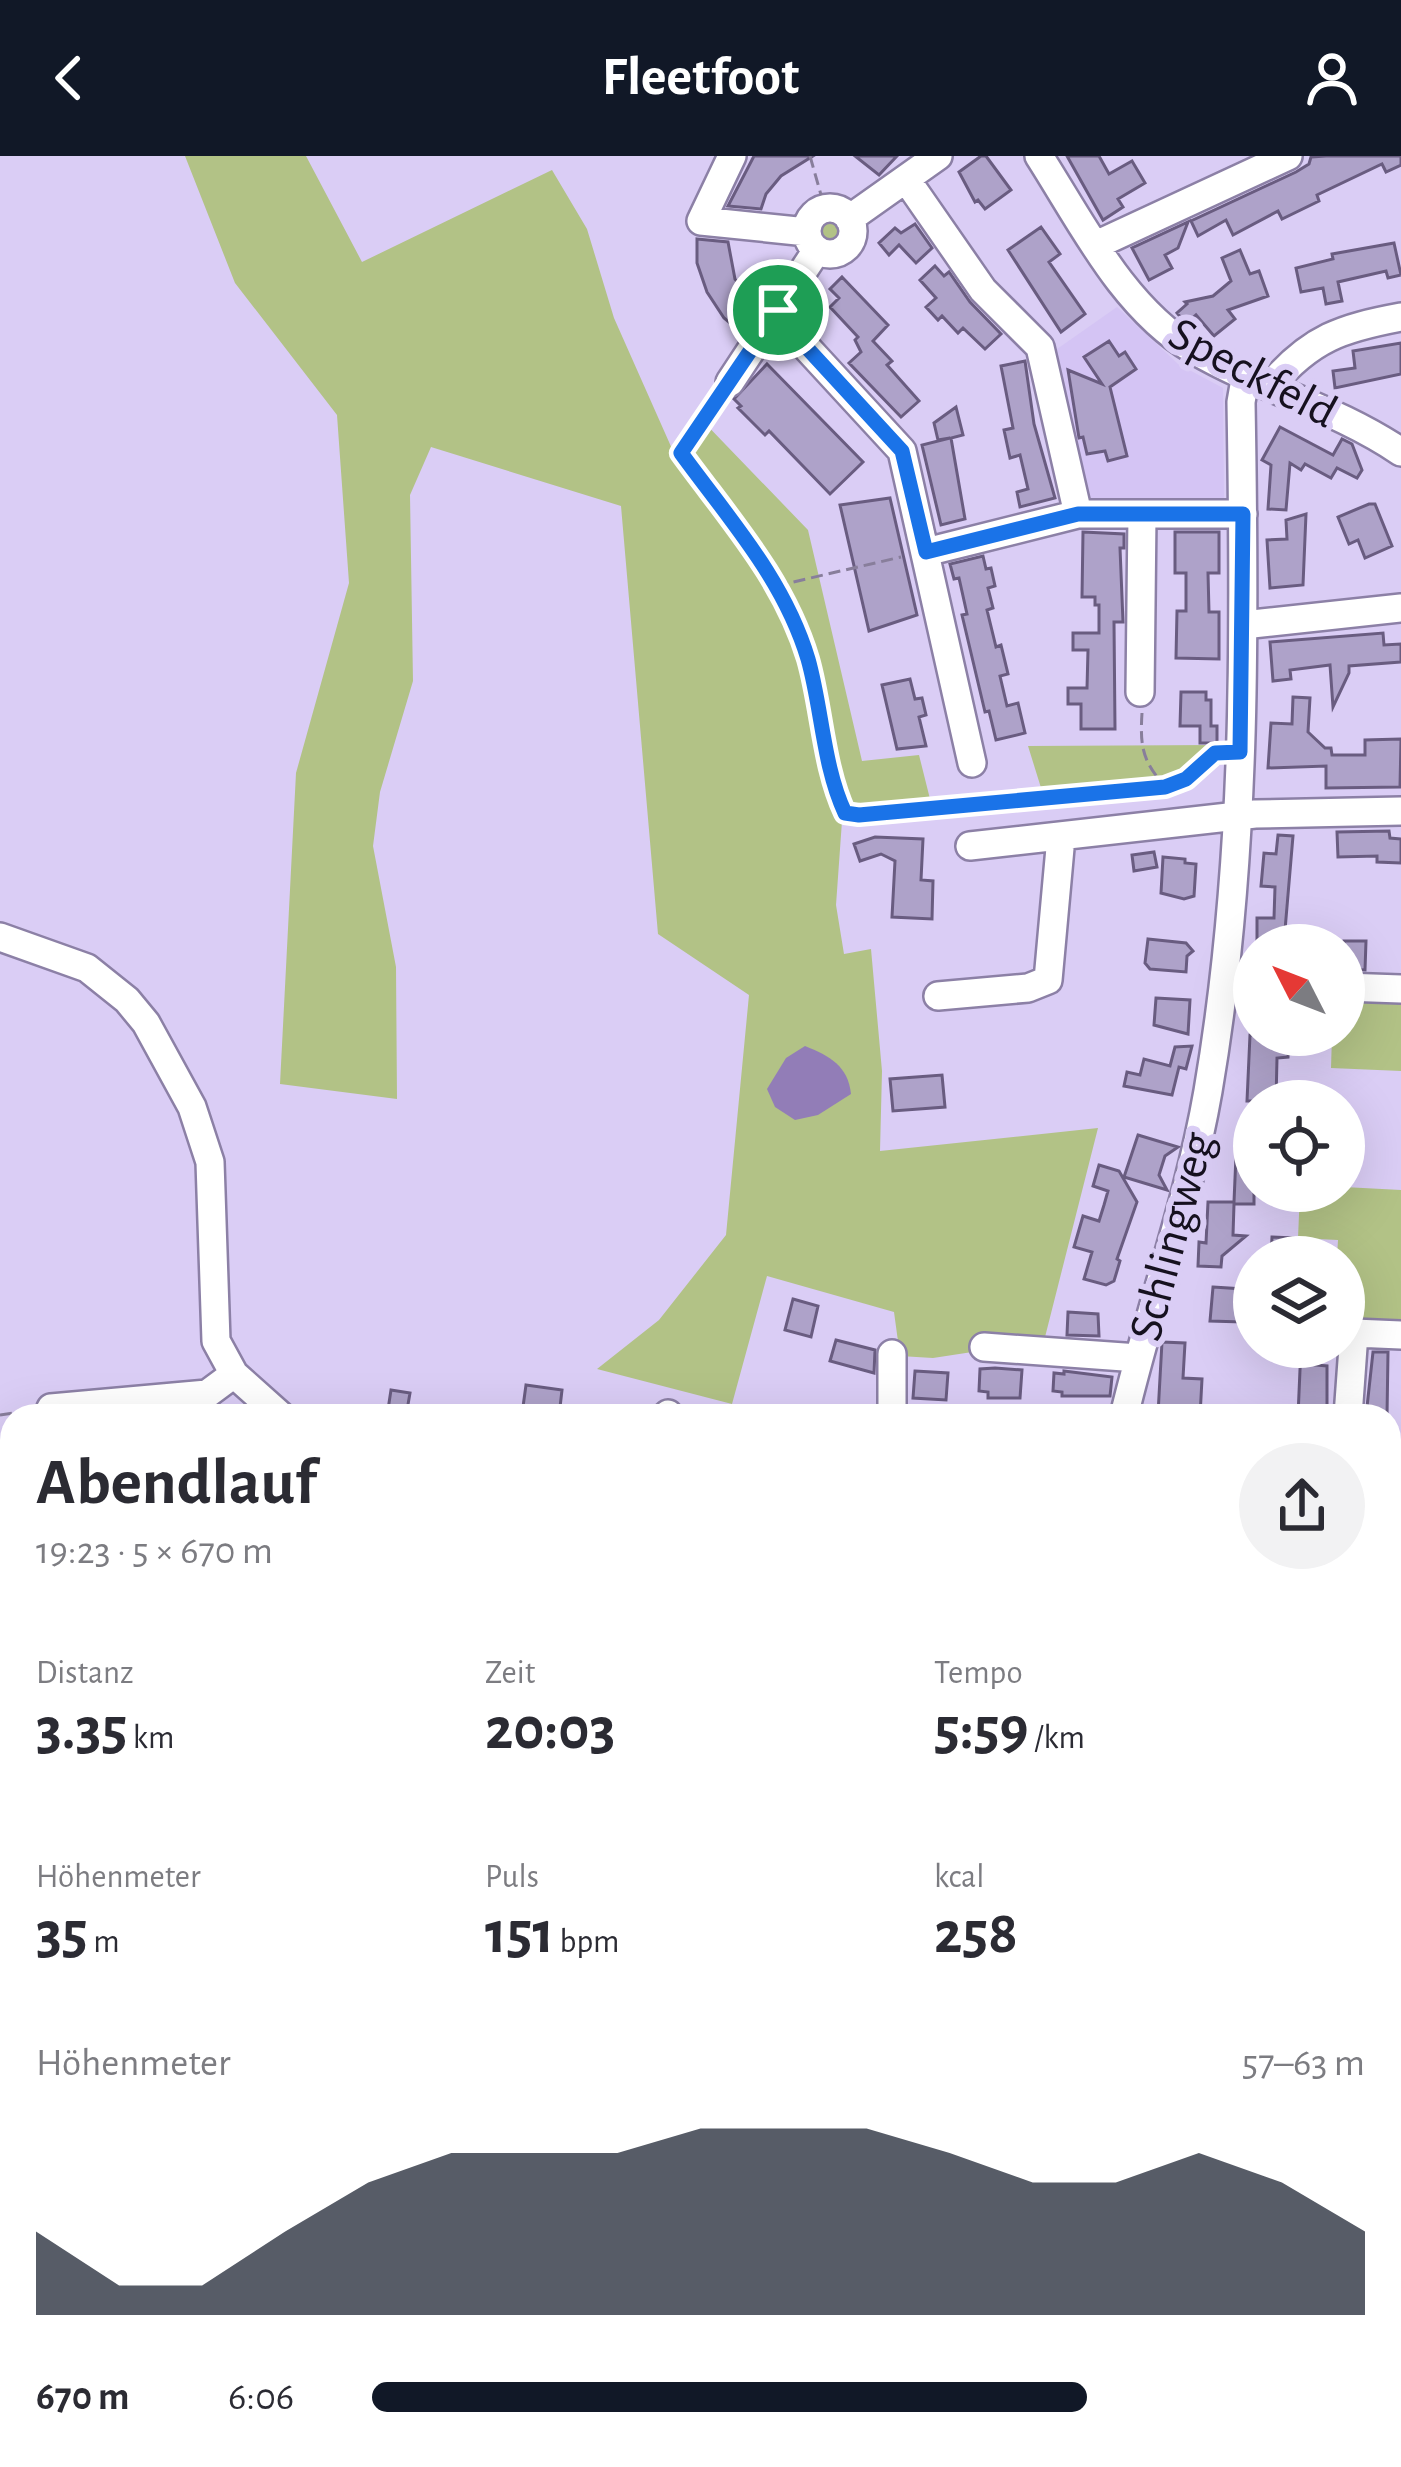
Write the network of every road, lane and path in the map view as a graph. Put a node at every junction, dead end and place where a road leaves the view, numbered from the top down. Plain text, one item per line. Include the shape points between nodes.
1 (732, 156) edge
2 (809, 156) edge
3 (1039, 156) edge
4 (1288, 156) edge
5 (931, 158) edge
6 (906, 179) junction
7 (837, 214) junction
8 (812, 241) junction
9 (1096, 245) junction
10 (1401, 316) edge
11 (808, 349) dead end
12 (1259, 379) junction
13 (730, 382) joint
14 (1401, 452) edge
15 (1078, 514) junction
16 (1243, 514) junction
17 (1142, 515) junction
18 (926, 552) junction
19 (776, 586) junction
20 (1401, 608) edge
21 (1243, 625) junction
22 (1140, 692) joint
23 (1240, 752) junction
24 (972, 763) dead end
25 (1165, 787) junction
26 (1401, 811) edge
27 (1235, 819) junction
28 (1061, 837) junction
29 (970, 845) dead end
30 (0, 937) edge
31 (1365, 988) edge
32 (1401, 989) edge
33 (938, 996) dead end
34 (1401, 1335) edge
35 (984, 1347) dead end
36 (892, 1354) dead end
37 (1138, 1358) junction
38 (233, 1375) junction
39 (120, 1404) edge
40 (267, 1404) edge
41 (892, 1404) edge
42 (1127, 1404) edge
43 (1349, 1404) edge

1 - 8 street via 701,221
2 - 7 path
3 - 9 street, Speckfeld
4 - 9 street
5 - 6 street
6 - 7 street
6 - 15 street via 983,290 1040,346
7 - 8 street via 812,217
7 - 8 street via 853,234 846,248 831,254
8 - 13 street
9 - 12 street, Speckfeld via 1156,320 1192,349
10 - 12 street via 1319,340
11 - 18 street via 902,451
12 - 14 street, Speckfeld
12 - 16 street, Schlingweg via 1240,402
13 - 19 path via 681,453
15 - 17 street
15 - 18 street
16 - 17 street
16 - 21 street, Schlingweg
17 - 22 street
18 - 19 path
18 - 24 street
19 - 25 path via 808,659 845,813
20 - 21 street
21 - 23 street, Schlingweg
22 - 25 path via 1140,746
23 - 25 path via 1215,753
23 - 27 street, Schlingweg
26 - 27 street
27 - 28 street
27 - 37 street, Schlingweg via 1208,1095
28 - 29 street
28 - 33 street via 1048,980
30 - 38 street via 66,958 105,981 146,1023 175,1071 210,1162 216,1341
31 - 32 street
34 - 43 street via 1354,1333
35 - 37 street
36 - 41 street
37 - 42 street, Schlingweg
38 - 39 street via 206,1394
38 - 40 street

